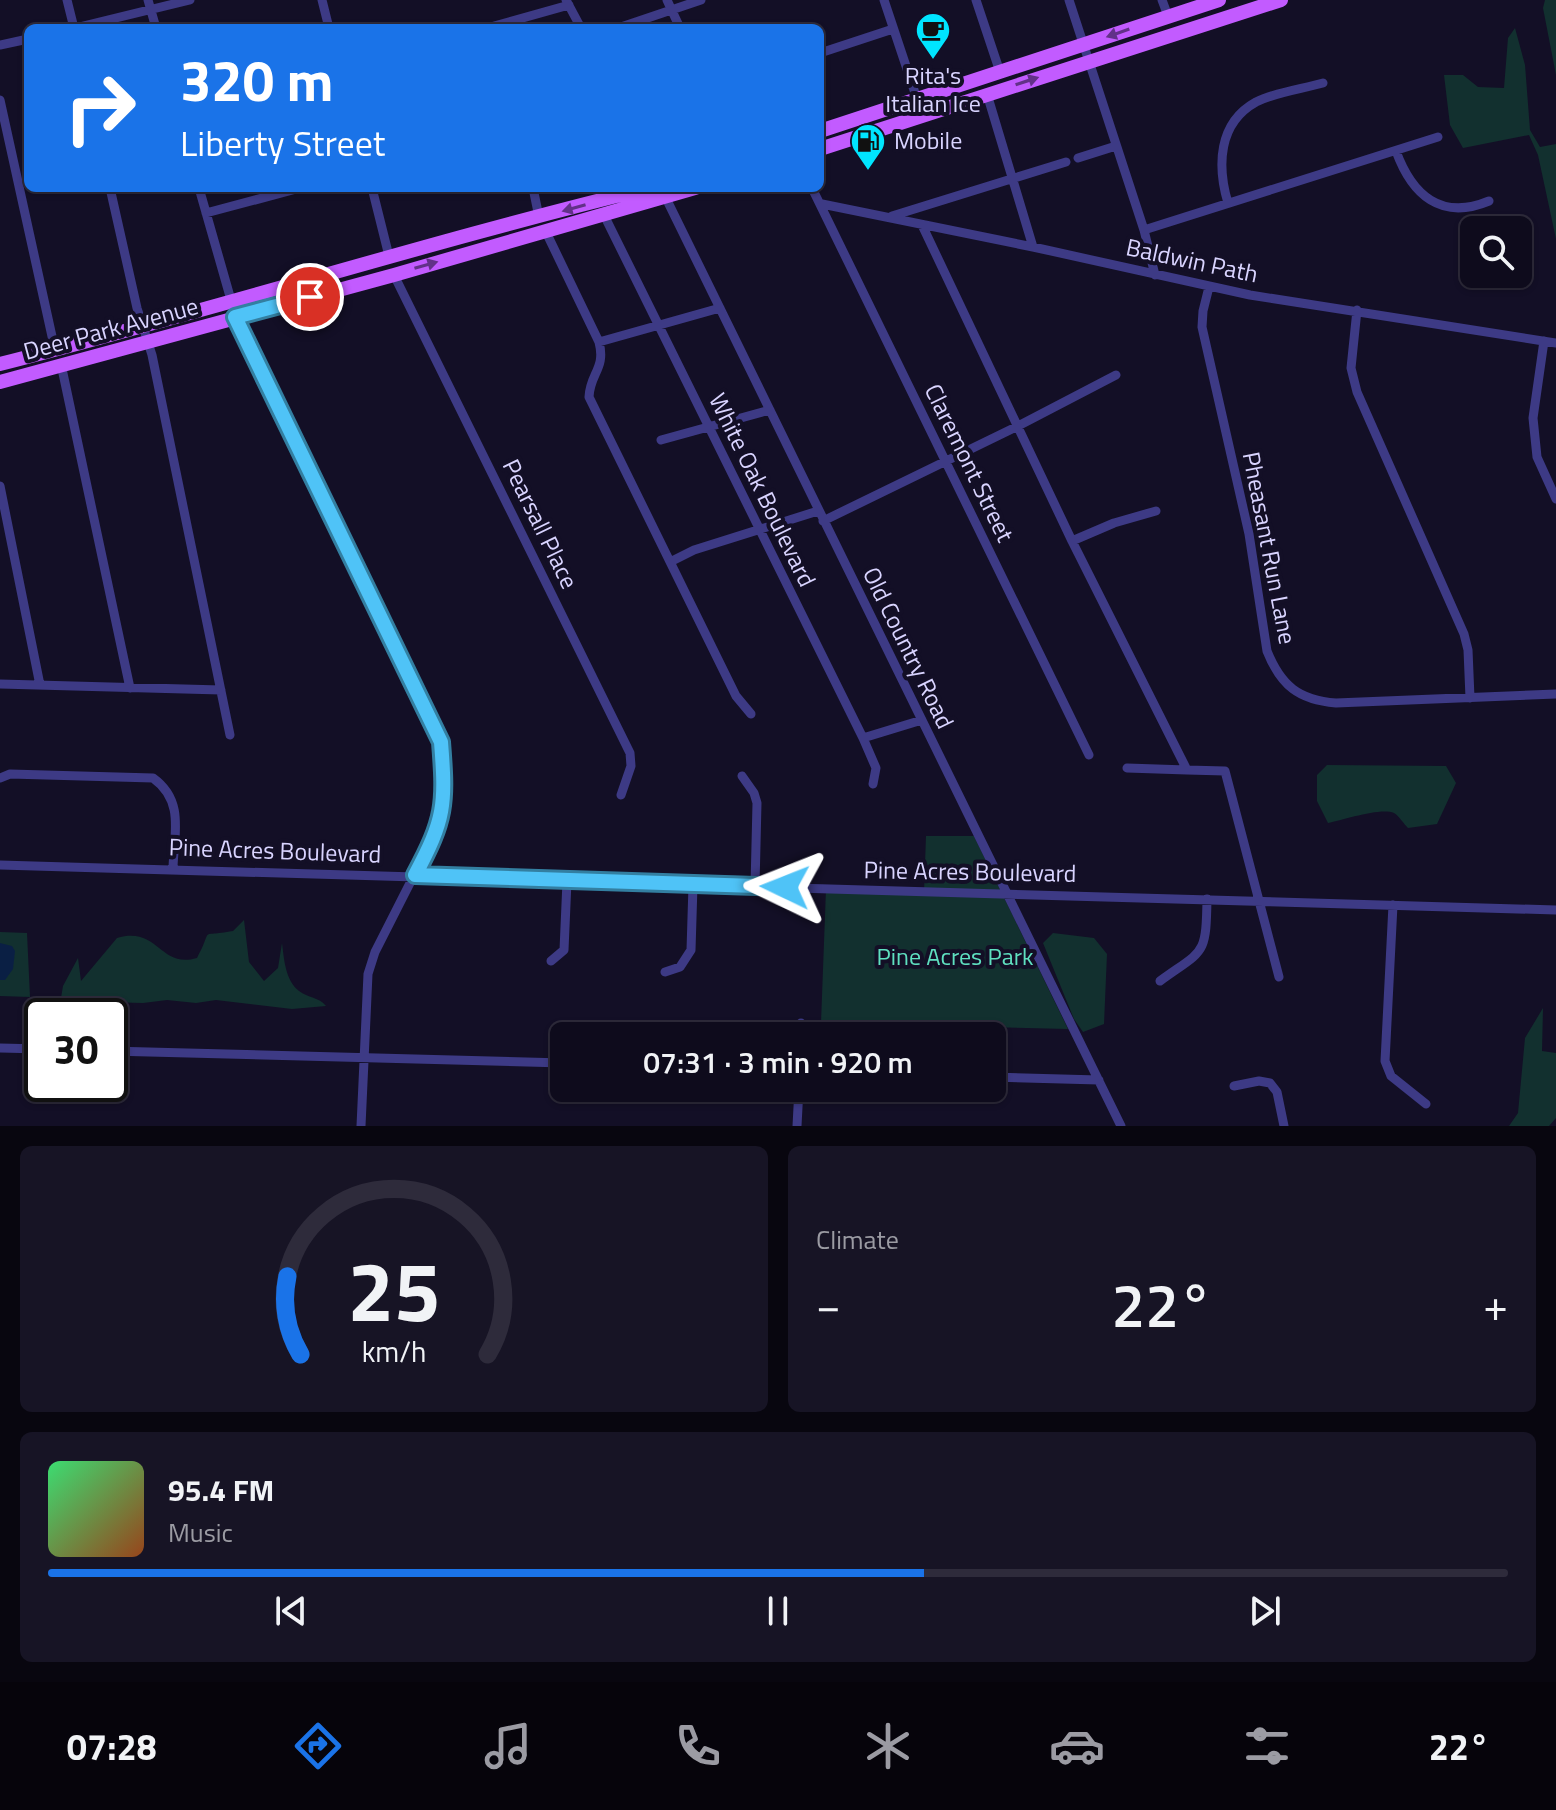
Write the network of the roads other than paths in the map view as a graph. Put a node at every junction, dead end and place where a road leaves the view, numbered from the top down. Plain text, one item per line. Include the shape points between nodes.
1 (67, 0) edge
2 (190, 0) edge
3 (322, 0) edge
4 (701, 0) edge
5 (884, 0) edge
6 (976, 0) edge
7 (1069, 0) edge
8 (1162, 0) edge
9 (1219, 0) edge
10 (1281, 0) edge
11 (568, 2) edge
12 (150, 5) edge
13 (669, 5) edge
14 (1168, 16) junction
15 (73, 24) edge
16 (87, 24) edge
17 (328, 24) edge
18 (501, 24) edge
19 (579, 24) edge
20 (627, 24) edge
21 (678, 24) edge
22 (893, 29) junction
23 (24, 40) edge
24 (0, 45) edge
25 (1084, 45) junction
26 (824, 52) edge
27 (1088, 61) junction
28 (1000, 72) junction
29 (1323, 83) dead end
30 (987, 94) junction
31 (917, 99) junction
32 (0, 100) edge
33 (824, 130) edge
34 (1438, 137) dead end
35 (1116, 146) junction
36 (824, 148) edge
37 (1396, 151) junction
38 (1078, 158) dead end
39 (1066, 162) dead end
40 (1013, 178) junction
41 (111, 192) edge
42 (200, 192) edge
43 (285, 192) edge
44 (373, 192) edge
45 (534, 192) edge
46 (634, 192) edge
47 (814, 192) edge
48 (663, 193) edge
49 (1489, 201) dead end
50 (1228, 203) junction
51 (822, 204) junction
52 (206, 213) junction
53 (604, 215) junction
54 (539, 217) junction
55 (889, 217) junction
56 (922, 225) junction
57 (1144, 230) junction
58 (546, 232) junction
59 (1033, 247) junction
60 (389, 256) junction
61 (394, 275) junction
62 (1155, 275) junction
63 (1209, 287) junction
64 (231, 300) junction
65 (720, 308) junction
66 (1357, 310) junction
67 (235, 317) junction
68 (657, 324) junction
69 (145, 335) junction
70 (1544, 341) junction
71 (599, 342) junction
72 (1556, 343) edge
73 (58, 357) junction
74 (0, 364) edge
75 (1116, 375) dead end
76 (0, 382) edge
77 (770, 410) junction
78 (708, 425) junction
79 (1018, 426) junction
80 (661, 440) dead end
81 (946, 462) junction
82 (0, 486) edge
83 (1556, 499) edge
84 (1156, 511) dead end
85 (820, 516) junction
86 (760, 529) junction
87 (1072, 541) junction
88 (670, 562) junction
89 (0, 684) edge
90 (40, 685) junction
91 (130, 688) junction
92 (221, 690) junction
93 (1556, 694) edge
94 (1470, 698) junction
95 (751, 714) dead end
96 (922, 720) junction
97 (230, 735) dead end
98 (863, 738) junction
99 (1089, 755) dead end
100 (1127, 768) dead end
101 (1187, 770) junction
102 (742, 776) dead end
103 (0, 778) edge
104 (873, 784) dead end
105 (621, 795) dead end
106 (0, 865) edge
107 (173, 868) junction
108 (415, 875) junction
109 (567, 881) junction
110 (693, 885) junction
111 (755, 886) junction
112 (1006, 892) junction
113 (1207, 899) junction
114 (1261, 901) junction
115 (1393, 905) junction
116 (1556, 910) edge
117 (551, 961) dead end
118 (665, 972) dead end
119 (1279, 977) dead end
120 (1160, 981) dead end
121 (0, 1048) edge
122 (24, 1049) edge
123 (128, 1051) edge
124 (364, 1057) junction
125 (550, 1063) edge
126 (1006, 1077) edge
127 (1099, 1080) junction
128 (1234, 1086) dead end
129 (798, 1102) edge
130 (1426, 1104) dead end
131 (361, 1126) edge
132 (797, 1126) edge
133 (1121, 1126) edge
134 (1284, 1126) edge

1 - 15 street
2 - 12 street
3 - 17 street
4 - 13 street
5 - 22 street
6 - 28 street
7 - 25 street
8 - 14 street
9 - 14 main road
10 - 27 main road
11 - 18 street
11 - 19 street
12 - 16 street
13 - 20 street
13 - 21 street
14 -> 25 main road
22 - 26 street
22 - 31 street
23 - 24 street
25 - 27 street
25 - 28 main road
30 -> 27 main road
27 - 35 street
28 - 31 main road
29 - 50 street via 1256,102 1234,124 1220,156
30 - 36 main road
30 - 40 street
31 - 33 main road
32 - 73 street
34 - 37 street
35 - 38 street
35 - 57 street
37 - 49 street via 1412,182 1438,205 1471,209
37 - 50 street
39 - 40 street
40 - 55 street
40 - 59 street
41 - 69 street
42 - 52 street
43 - 52 street
44 - 60 street
45 - 54 street
46 -> 54 main road, Deer Park Avenue
47 - 51 street, Claremont Street
48 - 53 main road, Deer Park Avenue
48 - 65 street, Old Country Road
50 - 57 street
51 - 55 street, Baldwin Path
51 - 81 street, Claremont Street
52 - 64 street
53 - 58 main road, Deer Park Avenue
53 - 68 street, White Oak Boulevard
54 - 60 main road, Deer Park Avenue
55 - 56 street, Baldwin Path
56 - 59 street, Baldwin Path
56 - 79 street
57 - 62 street
61 -> 58 main road, Deer Park Avenue
58 - 71 street
59 - 62 street, Baldwin Path
60 - 64 main road, Deer Park Avenue
61 - 67 main road, Deer Park Avenue
61 - 105 street, Pearsall Place via 630,753
62 - 63 street, Baldwin Path
63 - 66 street, Baldwin Path
63 - 94 street, Pheasant Run Lane via 1202,319 1206,351 1274,669 1302,696 1317,701
64 - 69 main road, Deer Park Avenue
65 - 68 street
65 - 77 street, Old Country Road
66 - 70 street, Baldwin Path
66 - 94 street via 1351,368 1357,392 1464,634
67 - 69 main road, Deer Park Avenue
67 - 108 street via 441,742 441,822
68 - 71 street
68 - 78 street, White Oak Boulevard
69 - 73 main road, Deer Park Avenue
69 - 92 street
70 - 72 street, Baldwin Path
70 - 83 street via 1533,418 1537,457
71 - 88 street via 602,356 589,397
73 - 74 main road, Deer Park Avenue
73 - 76 main road, Deer Park Avenue
73 - 91 street
75 - 79 street
77 - 78 street
77 - 85 street, Old Country Road
78 - 80 street
78 - 86 street, White Oak Boulevard
79 - 81 street
79 - 87 street
81 - 85 street
81 - 99 street, Claremont Street
82 - 90 street
84 - 87 street
85 - 86 street
85 - 96 street, Old Country Road
86 - 88 street
86 - 98 street, White Oak Boulevard
87 - 101 street
88 - 95 street via 736,696
89 - 90 street
90 - 91 street
91 - 92 street
92 - 97 street
93 - 94 street, Pheasant Run Lane
96 - 98 street
96 - 112 street, Old Country Road
98 - 104 street, White Oak Boulevard via 876,768
100 - 101 street
101 - 114 street via 1225,771
102 - 111 street via 757,803
103 - 107 street via 153,778 167,788 175,807
106 - 107 street, Pine Acres Boulevard
107 - 108 street, Pine Acres Boulevard
108 - 109 street, Pine Acres Boulevard
108 - 124 street via 368,974
109 - 110 street, Pine Acres Boulevard
109 - 117 street via 564,950
110 - 111 street, Pine Acres Boulevard
110 - 118 street via 691,950 680,967
111 - 112 street, Pine Acres Boulevard
112 - 113 street, Pine Acres Boulevard
112 - 127 street, Old Country Road
113 - 114 street, Pine Acres Boulevard
113 - 120 street via 1200,952
114 - 115 street, Pine Acres Boulevard
114 - 119 street
115 - 116 street, Pine Acres Boulevard
115 - 130 street via 1385,1061 1391,1076
121 - 122 street
123 - 124 street
124 - 125 street
124 - 131 street
126 - 127 street
127 - 133 street, Old Country Road
128 - 134 street via 1270,1083
129 - 132 street

